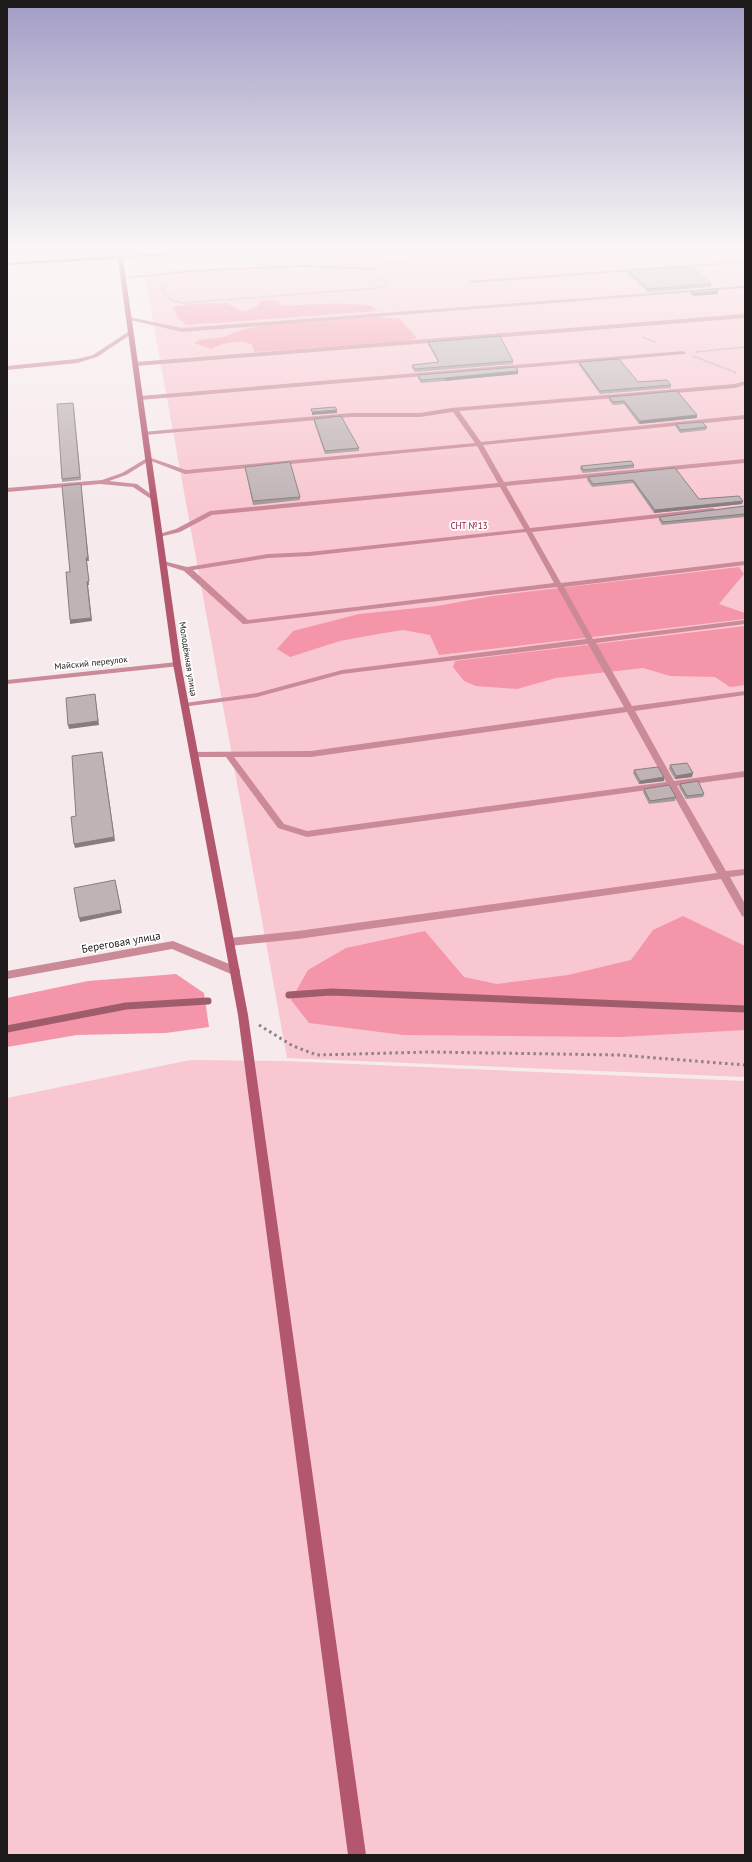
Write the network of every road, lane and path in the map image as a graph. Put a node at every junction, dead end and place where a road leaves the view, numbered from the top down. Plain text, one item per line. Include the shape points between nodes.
1 (127, 335) edge
2 (131, 335) edge
3 (505, 335) edge
4 (745, 347) edge
5 (683, 353) joint
6 (136, 364) junction
7 (7, 368) edge
8 (745, 383) edge
9 (140, 398) junction
10 (455, 410) junction
11 (745, 417) edge
12 (145, 433) junction
13 (479, 444) junction
14 (149, 459) junction
15 (745, 461) edge
16 (100, 482) junction
17 (500, 484) junction
18 (7, 490) edge
19 (154, 499) junction
20 (722, 509) edge
21 (526, 530) junction
22 (159, 535) junction
23 (163, 563) junction
24 (745, 563) edge
25 (187, 569) junction
26 (558, 585) junction
27 (745, 622) edge
28 (591, 641) junction
29 (177, 664) junction
30 (7, 682) edge
31 (745, 693) edge
32 (185, 705) junction
33 (629, 709) junction
34 (194, 754) junction
35 (228, 754) junction
36 (745, 774) edge
37 (671, 785) junction
38 (745, 872) edge
39 (722, 875) junction
40 (745, 913) edge
41 (230, 942) junction
42 (234, 971) junction
43 (7, 975) edge
44 (242, 1016) junction
45 (745, 1065) edge
46 (357, 1855) edge

1 - 7 street via 94,356 77,362
2 - 6 street, Молодёжная улица
3 - 6 street
4 - 5 path
5 - 9 street
6 - 9 street, Молодёжная улица
8 - 10 street via 735,386
9 - 12 street, Молодёжная улица
10 - 12 street via 420,415 351,415
10 - 13 street
11 - 13 street
12 - 14 street, Молодёжная улица
13 - 14 street via 185,472
13 - 17 street
14 - 16 street via 124,474
14 - 19 street, Молодёжная улица
15 - 17 street
16 - 18 street
16 - 19 street via 135,485
17 - 21 street
17 - 22 street via 210,513 178,531
19 - 22 street, Молодёжная улица
20 - 21 street
21 - 25 street via 309,554 268,556
21 - 26 street
22 - 23 street, Молодёжная улица
23 - 25 street
23 - 29 street, Молодёжная улица
24 - 26 street
25 - 26 street via 246,622
26 - 28 street
27 - 28 street
28 - 32 street via 342,672 257,695
28 - 33 street
29 - 30 street, Майский переулок
29 - 32 street, Молодёжная улица
31 - 33 street
32 - 34 street, Молодёжная улица
33 - 35 street via 311,754
33 - 37 street
34 - 35 street
34 - 41 street, Молодёжная улица
35 - 37 street via 281,826 307,834
36 - 37 street
37 - 39 street
38 - 39 street
39 - 40 street
39 - 41 street via 298,935
41 - 42 street, Молодёжная улица
42 - 43 street, Береговая улица via 173,945
42 - 44 street, Молодёжная улица
44 - 45 path via 293,1046 318,1055 430,1052 619,1055
44 - 46 street, Молодёжная улица

